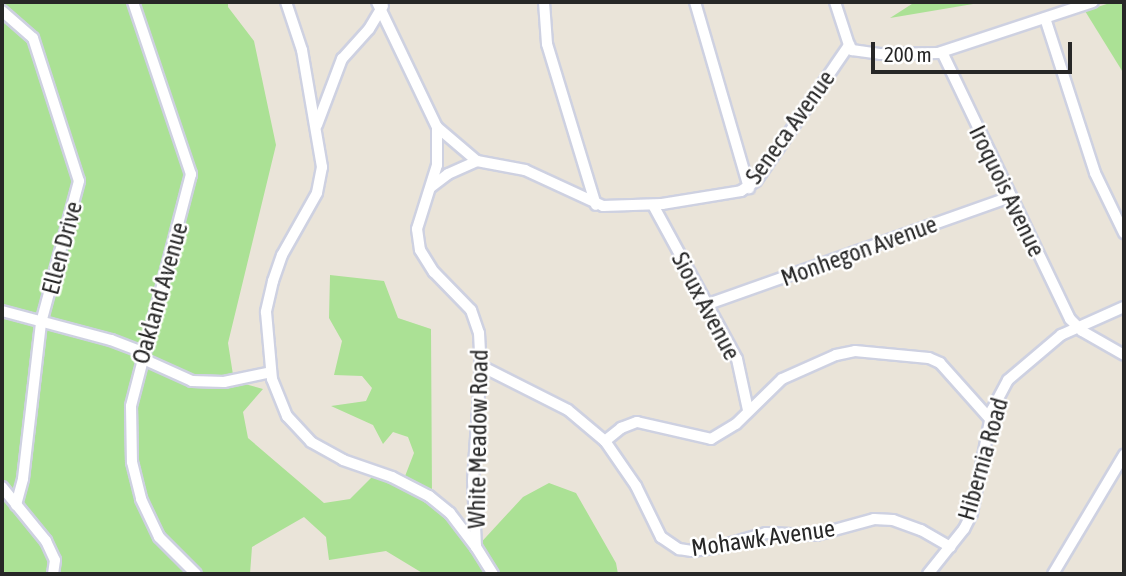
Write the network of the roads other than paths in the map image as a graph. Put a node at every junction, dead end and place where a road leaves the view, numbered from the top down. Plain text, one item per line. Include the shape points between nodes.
1 (133, 2) edge
2 (286, 2) edge
3 (544, 2) edge
4 (695, 2) edge
5 (835, 2) edge
6 (1093, 2) edge
7 (381, 5) edge
8 (2, 11) edge
9 (1045, 18) junction
10 (849, 46) junction
11 (942, 52) junction
12 (317, 126) junction
13 (437, 127) junction
14 (477, 161) junction
15 (431, 187) junction
16 (749, 188) junction
17 (1010, 197) junction
18 (596, 205) junction
19 (653, 205) junction
20 (1124, 233) edge
21 (708, 304) junction
22 (1124, 307) edge
23 (2, 311) edge
24 (41, 323) junction
25 (1077, 327) junction
26 (142, 355) junction
27 (1124, 355) edge
28 (481, 366) junction
29 (271, 372) junction
30 (748, 410) junction
31 (989, 419) junction
32 (605, 441) junction
33 (1124, 456) edge
34 (2, 487) edge
35 (16, 505) junction
36 (476, 547) junction
37 (951, 547) junction
38 (53, 574) edge
39 (195, 574) edge
40 (493, 574) edge
41 (928, 574) edge
42 (1053, 574) edge

1 - 26 street, Oakland Avenue via 191,174
2 - 12 street via 302,50
3 - 18 street via 547,44
4 - 16 street
5 - 10 street
6 - 9 street, Seneca Avenue
7 - 12 street via 341,59
7 - 13 street, White Meadow Road
8 - 24 street, Ellen Drive via 33,38 79,181
9 - 11 street, Seneca Avenue
9 - 20 street via 1094,173
10 - 11 street, Seneca Avenue via 880,54
10 - 16 street, Seneca Avenue
11 - 17 street, Iroquois Avenue
12 - 29 street via 321,181 277,267 266,312
13 - 14 street, Seneca Avenue
13 - 15 street, White Meadow Road
14 - 15 street
14 - 18 street, Seneca Avenue via 525,170
15 - 28 street, White Meadow Road via 418,219 420,250 434,272 471,310 479,333
16 - 19 street, Seneca Avenue
17 - 21 street, Monhegon Avenue
17 - 25 street, Iroquois Avenue
18 - 19 street, Seneca Avenue
19 - 21 street, Sioux Avenue
21 - 30 street, Sioux Avenue via 737,359
22 - 25 street, Hibernia Road
23 - 24 street
24 - 26 street via 111,340
24 - 35 street, Ellen Drive
25 - 27 street
25 - 31 street, Hibernia Road via 1042,348 1008,380
26 - 29 street via 180,377 208,383
26 - 39 street, Oakland Avenue via 130,419 136,480 159,537
28 - 32 street, Mohawk Avenue via 559,405
28 - 36 street, White Meadow Road via 473,481
29 - 36 street via 287,416 311,442 429,496 450,513
30 - 31 street via 782,379 818,362 855,351 878,351 940,363
30 - 32 street via 736,424 711,439 637,422
31 - 37 street, Hibernia Road via 972,513
32 - 37 street, Mohawk Avenue via 636,486 661,537 686,551 766,533 816,534 874,519 922,530
33 - 42 street
34 - 35 street
35 - 38 street via 52,551
36 - 40 street, White Meadow Road
37 - 41 street, Hibernia Road

